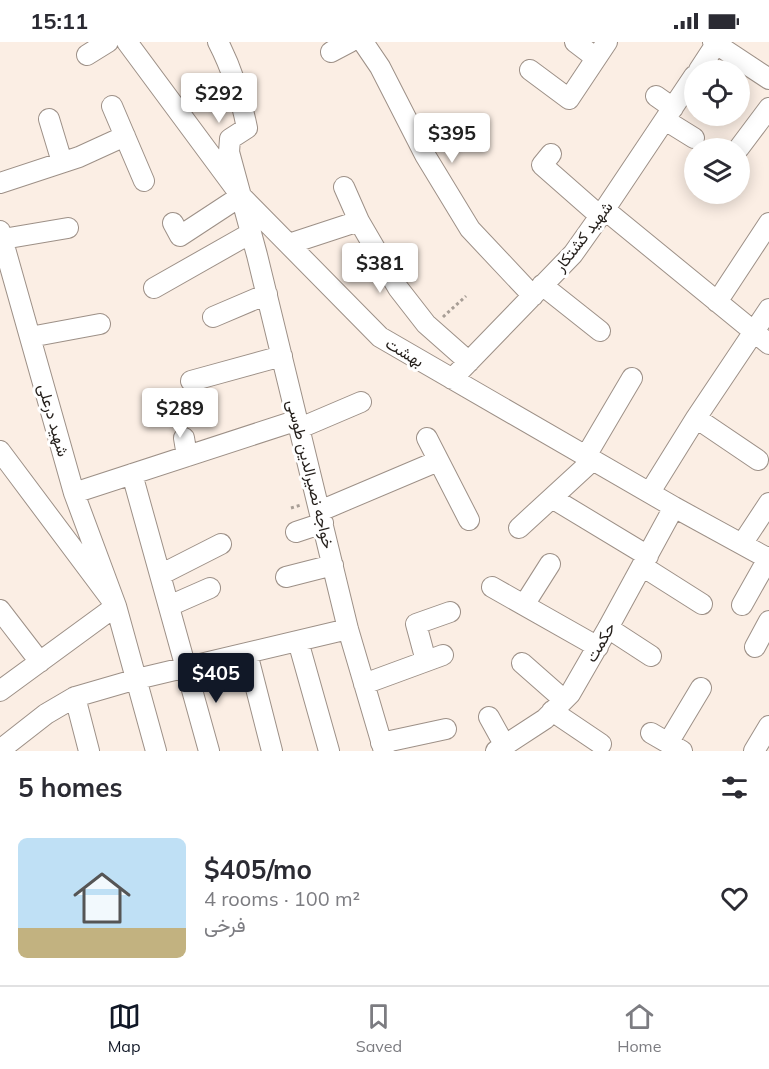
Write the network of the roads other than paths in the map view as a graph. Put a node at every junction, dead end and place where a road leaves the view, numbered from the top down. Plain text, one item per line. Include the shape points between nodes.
1 (108, 42) edge
2 (127, 42) edge
3 (218, 42) edge
4 (350, 42) edge
5 (363, 42) edge
6 (575, 42) edge
7 (715, 43) edge
8 (331, 52) dead end
9 (87, 56) dead end
10 (705, 60) edge
11 (599, 62) edge
12 (530, 70) dead end
13 (769, 79) edge
14 (684, 91) edge
15 (656, 96) dead end
16 (112, 106) dead end
17 (769, 108) edge
18 (669, 114) junction
19 (49, 119) dead end
20 (125, 136) junction
21 (694, 138) dead end
22 (746, 138) edge
23 (551, 153) dead end
24 (62, 162) junction
25 (144, 181) dead end
26 (0, 183) edge
27 (344, 188) dead end
28 (241, 196) junction
29 (602, 213) junction
30 (359, 221) junction
31 (173, 223) dead end
32 (769, 223) edge
33 (68, 228) dead end
34 (251, 233) junction
35 (1, 235) edge
36 (289, 244) junction
37 (154, 288) dead end
38 (538, 290) junction
39 (267, 294) junction
40 (717, 302) junction
41 (769, 309) edge
42 (213, 317) dead end
43 (100, 324) dead end
44 (600, 331) dead end
45 (753, 332) junction
46 (30, 337) junction
47 (769, 345) edge
48 (282, 356) junction
49 (469, 362) junction
50 (632, 378) dead end
51 (452, 380) junction
52 (191, 381) dead end
53 (361, 402) dead end
54 (696, 417) junction
55 (298, 424) junction
56 (427, 438) dead end
57 (0, 451) edge
58 (589, 458) junction
59 (758, 460) dead end
60 (438, 461) junction
61 (132, 474) junction
62 (650, 492) junction
63 (74, 493) junction
64 (552, 498) junction
65 (769, 503) edge
66 (674, 507) junction
67 (321, 517) junction
68 (469, 520) dead end
69 (519, 528) dead end
70 (296, 532) dead end
71 (221, 544) dead end
72 (742, 544) junction
73 (769, 558) edge
74 (645, 561) junction
75 (550, 564) dead end
76 (333, 565) junction
77 (160, 575) junction
78 (286, 577) dead end
79 (492, 587) dead end
80 (210, 588) dead end
81 (702, 604) dead end
82 (524, 605) junction
83 (742, 605) dead end
84 (116, 606) junction
85 (169, 606) junction
86 (0, 610) edge
87 (450, 612) dead end
88 (769, 621) edge
89 (608, 628) junction
90 (348, 629) junction
91 (298, 641) junction
92 (598, 647) junction
93 (755, 647) dead end
94 (247, 653) junction
95 (651, 656) dead end
96 (40, 662) junction
97 (522, 663) dead end
98 (187, 668) junction
99 (137, 679) junction
100 (364, 684) junction
101 (701, 688) dead end
102 (0, 692) edge
103 (75, 697) junction
104 (558, 706) junction
105 (489, 717) dead end
106 (769, 726) edge
107 (433, 728) dead end
108 (651, 733) dead end
109 (601, 744) dead end
110 (383, 747) edge
111 (675, 747) edge
112 (500, 748) edge
113 (0, 750) edge
114 (89, 751) edge
115 (156, 751) edge
116 (209, 751) edge
117 (272, 751) edge
118 (329, 751) edge
119 (754, 751) edge

1 - 9 street
2 - 28 street, بهشت
3 - 28 street, خواجه نصیرالدین طوسی via 240,95 247,128 230,139 229,152
4 - 8 street
5 - 38 street via 470,230
6 - 11 street
7 - 10 street
7 - 13 street
11 - 12 street via 569,99
14 - 18 street, شهید کشتکار
15 - 18 street
16 - 20 street
17 - 22 street
18 - 21 street
18 - 29 street, شهید کشتکار
19 - 24 street
20 - 24 street
20 - 25 street
23 - 29 street via 542,165
24 - 26 street
27 - 30 street, بهشت
28 - 31 street via 180,236
28 - 34 street, خواجه نصیرالدین طوسی
28 - 36 street, بهشت
29 - 38 street, شهید کشتکار via 573,254
29 - 40 street
30 - 36 street
30 - 49 street, بهشت via 398,288 430,328
32 - 40 street
33 - 35 street
34 - 37 street
34 - 39 street, خواجه نصیرالدین طوسی
35 - 46 street, شهید درعلی
36 - 51 street, بهشت via 380,337
38 - 44 street
38 - 49 street, شهید کشتکار
39 - 42 street
39 - 48 street, خواجه نصیرالدین طوسی
40 - 45 street
41 - 45 street
43 - 46 street
45 - 47 street
45 - 54 street
46 - 63 street, شهید درعلی
48 - 52 street
48 - 55 street, خواجه نصیرالدین طوسی
49 - 51 street, شهید کشتکار
50 - 58 street
51 - 58 street, بهشت
53 - 55 street
54 - 59 street
54 - 62 street
55 - 61 street via 185,447
55 - 67 street, خواجه نصیرالدین طوسی
56 - 60 street
57 - 84 street
58 - 62 street, بهشت
58 - 64 street
60 - 67 street
60 - 68 street
61 - 63 street
61 - 77 street
62 - 66 street, بهشت
63 - 84 street, شهید درعلی
64 - 69 street
64 - 74 street
65 - 72 street
66 - 72 street, بهشت
66 - 74 street, حکمت
67 - 70 street
67 - 76 street, خواجه نصیرالدین طوسی
71 - 77 street
72 - 73 street, بهشت
73 - 83 street
74 - 81 street
74 - 89 street, حکمت
75 - 82 street
76 - 78 street
76 - 90 street, خواجه نصیرالدین طوسی
77 - 85 street
79 - 82 street
80 - 85 street
82 - 92 street
84 - 96 street
84 - 99 street, شهید درعلی
85 - 98 street
86 - 96 street
87 - 100 street via 416,624 434,658
88 - 93 street
89 - 92 street, حکمت
89 - 95 street
90 - 91 street
90 - 100 street, خواجه نصیرالدین طوسی
91 - 94 street
91 - 118 street
92 - 104 street, حکمت via 570,694
94 - 98 street
94 - 117 street
96 - 102 street
97 - 104 street
98 - 99 street
98 - 116 street
99 - 103 street
99 - 115 street, شهید درعلی
100 - 110 street, خواجه نصیرالدین طوسی
101 - 111 street
103 - 113 street
103 - 114 street
104 - 109 street
104 - 112 street, حکمت
105 - 112 street
106 - 119 street
107 - 110 street
108 - 111 street

